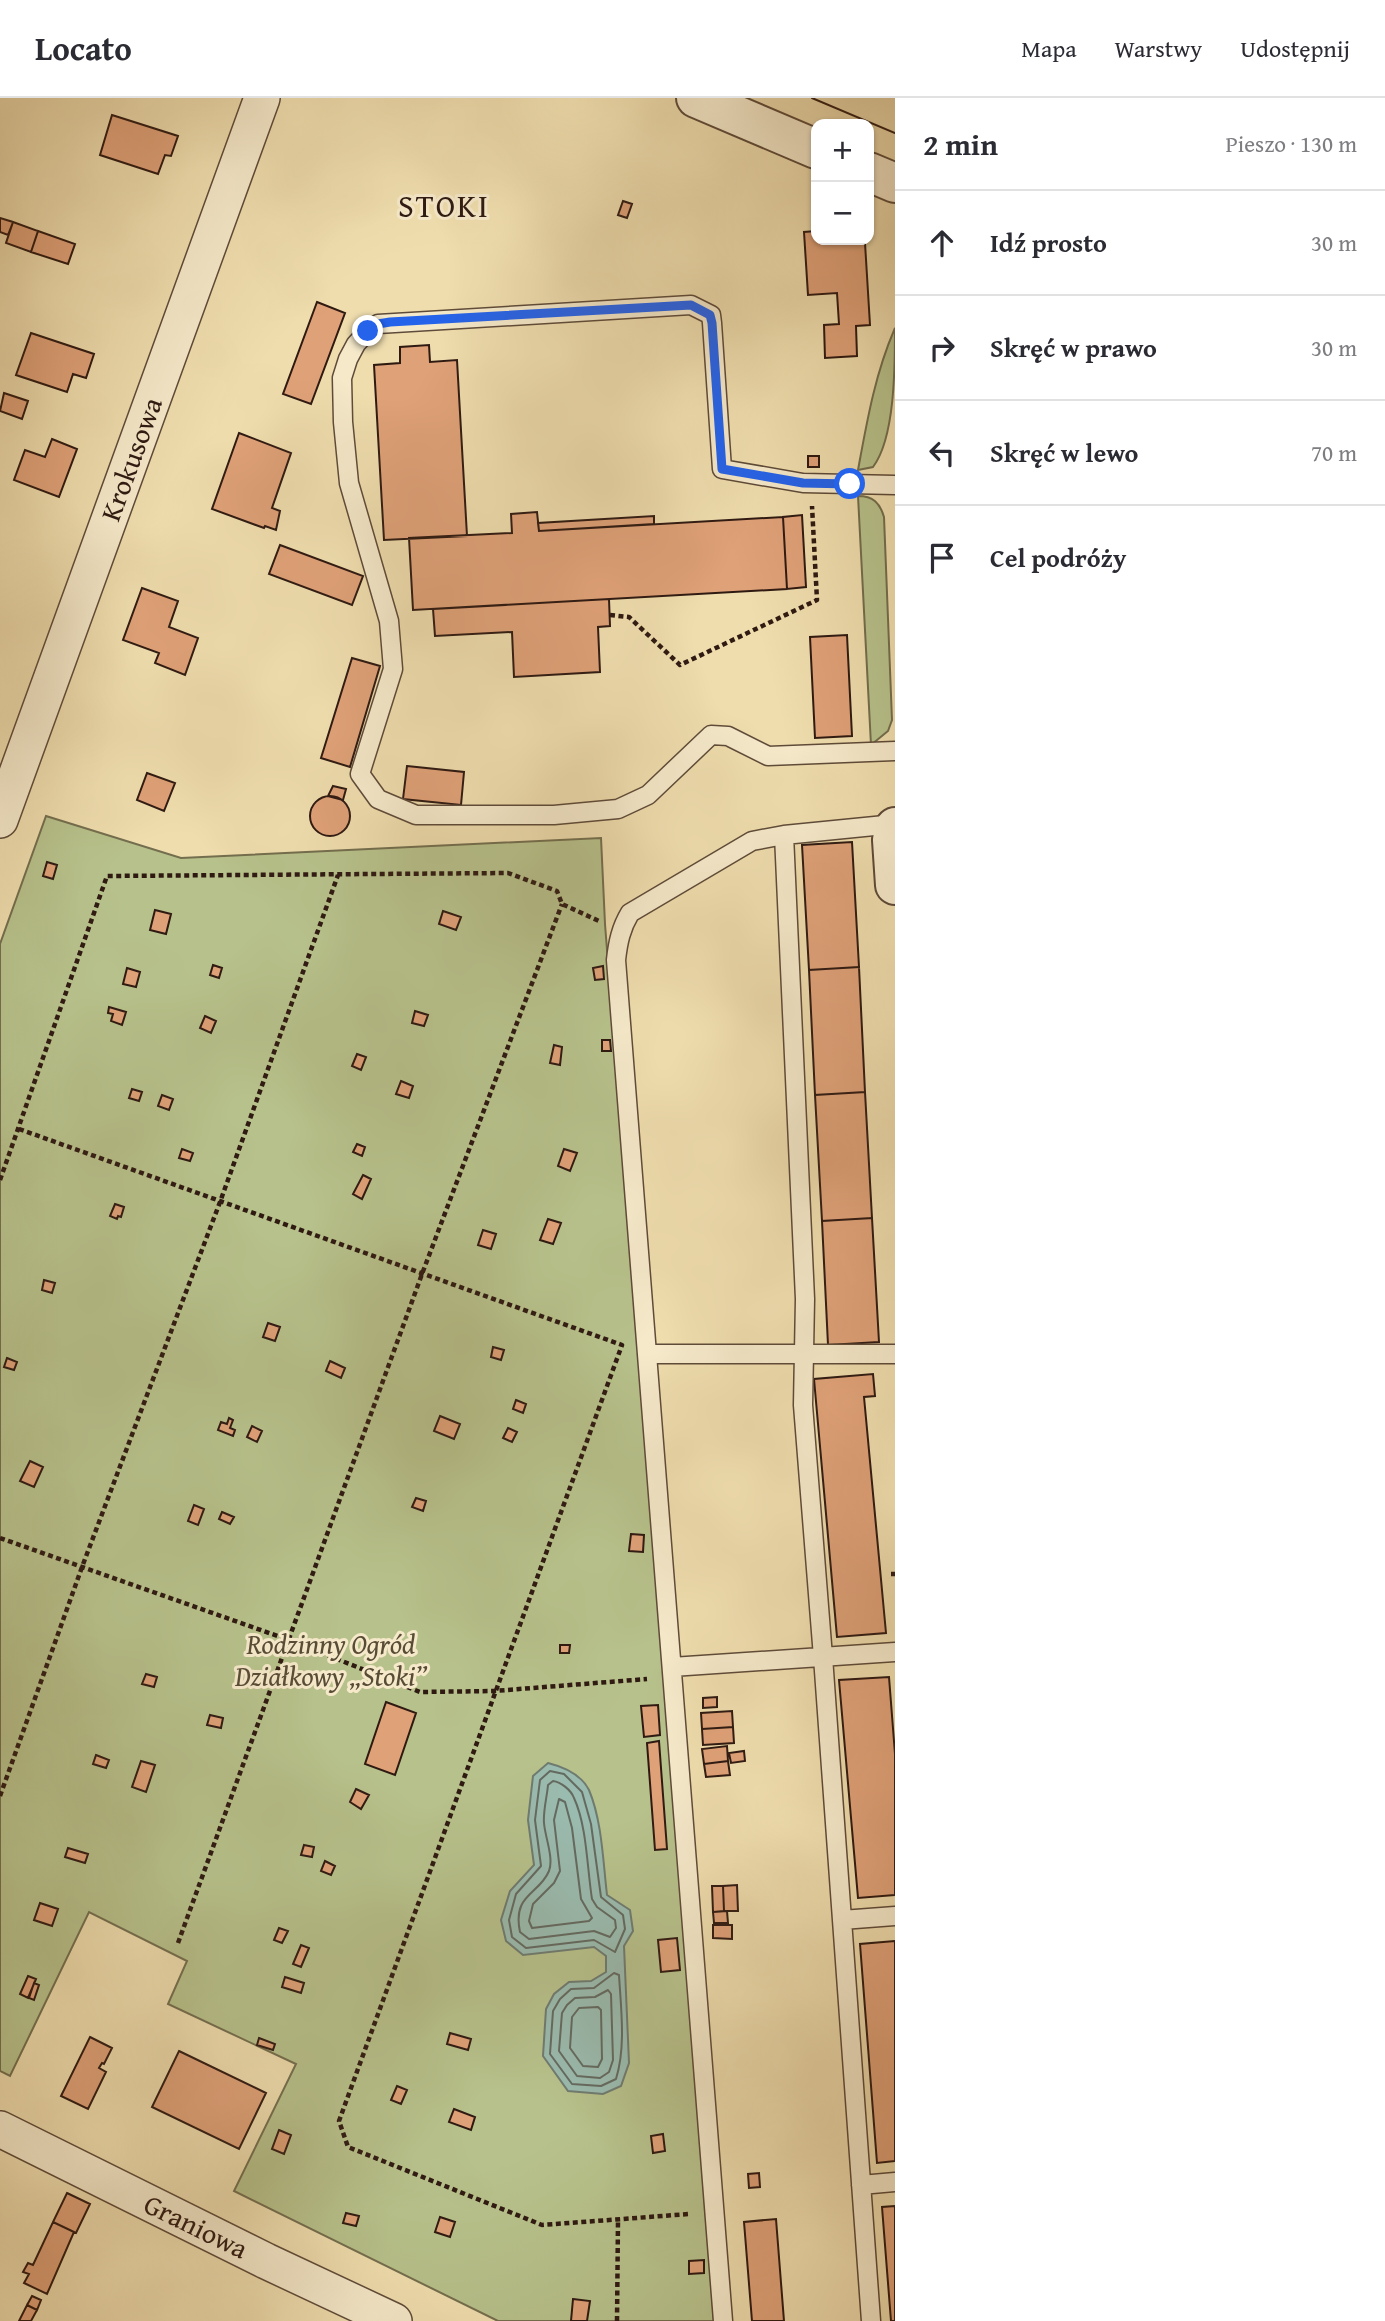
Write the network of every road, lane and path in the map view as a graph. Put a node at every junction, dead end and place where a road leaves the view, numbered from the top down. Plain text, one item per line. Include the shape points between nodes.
1 (262, 98) edge
2 (696, 98) edge
3 (811, 147) edge
4 (874, 174) edge
5 (895, 183) edge
6 (810, 483) junction
7 (895, 485) edge
8 (610, 615) dead end
9 (895, 751) edge
10 (0, 820) edge
11 (894, 833) edge
12 (784, 835) junction
13 (338, 875) junction
14 (895, 885) edge
15 (562, 904) junction
16 (622, 928) junction
17 (19, 1129) junction
18 (0, 1180) edge
19 (220, 1202) junction
20 (422, 1273) junction
21 (647, 1354) junction
22 (804, 1354) junction
23 (895, 1354) edge
24 (0, 1538) edge
25 (82, 1567) junction
26 (289, 1640) junction
27 (895, 1652) edge
28 (823, 1657) junction
29 (672, 1672) junction
30 (494, 1691) junction
31 (0, 1796) edge
32 (895, 1916) edge
33 (842, 1920) junction
34 (178, 1943) dead end
35 (0, 2129) edge
36 (895, 2182) edge
37 (861, 2185) junction
38 (715, 2213) junction
39 (618, 2220) junction
40 (394, 2321) edge
41 (617, 2321) edge
42 (723, 2321) edge
43 (871, 2321) edge

1 - 10 street, Krokusowa
2 - 3 street
4 - 5 street
6 - 7 lane
6 - 8 path via 817,600 680,665 629,617
6 - 9 lane via 722,469 712,323 702,309 691,305 378,324 356,344 342,378 349,482 389,621 393,668 360,774 378,799 416,815 554,815 618,809 648,795 711,735 728,736 768,756
11 - 12 lane
11 - 14 street
12 - 16 lane via 734,850 630,913
12 - 22 lane
13 - 15 path via 508,873 557,891
13 - 17 path via 107,876
13 - 19 path
15 - 16 path
15 - 20 path
16 - 21 lane via 616,960
17 - 18 path
17 - 19 path
19 - 20 path
19 - 25 path
20 - 26 path
20 - 30 path via 622,1345
21 - 22 lane
21 - 29 lane
22 - 23 lane
22 - 28 lane via 803,1405
24 - 25 path
25 - 26 path
25 - 31 path
26 - 30 path via 420,1692
26 - 34 path
27 - 28 lane
28 - 29 lane
28 - 33 lane
29 - 30 path
29 - 38 lane
30 - 39 path via 339,2121 348,2147 542,2225
32 - 33 lane
33 - 37 lane
35 - 40 street, Graniowa
36 - 37 lane
37 - 43 lane
38 - 39 path
38 - 42 lane
39 - 41 path

